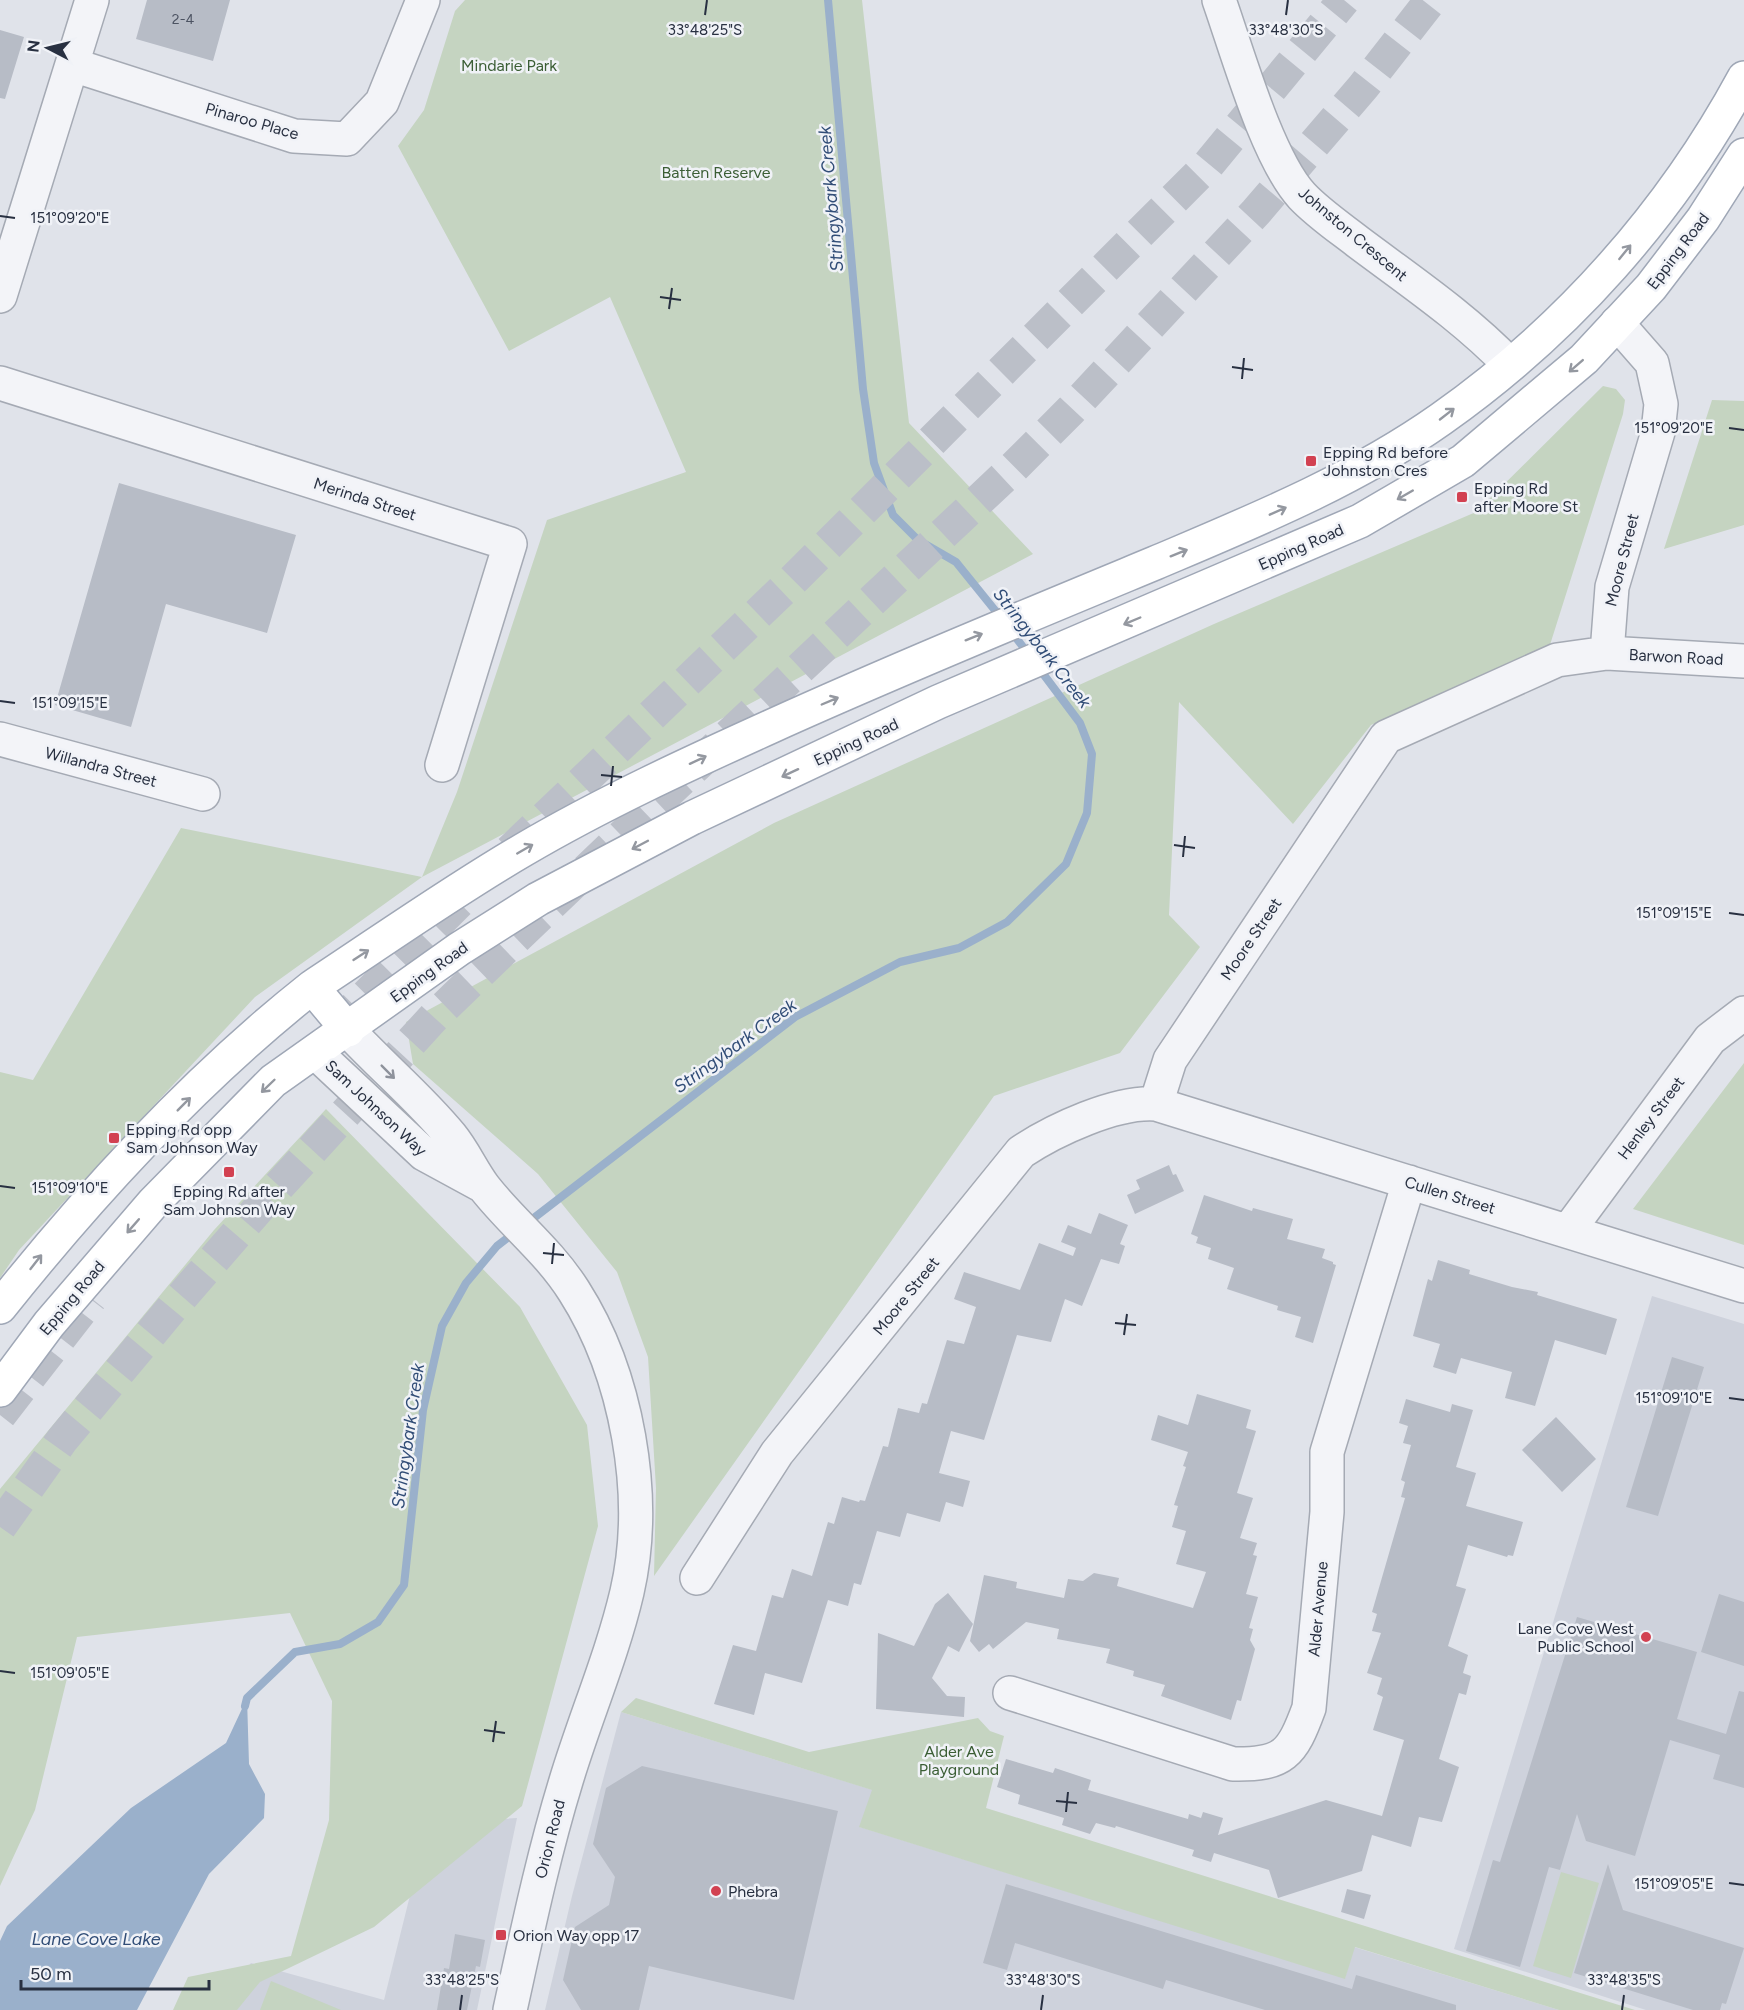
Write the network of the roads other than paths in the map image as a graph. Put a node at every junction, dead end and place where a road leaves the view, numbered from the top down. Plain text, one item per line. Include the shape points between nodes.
1 (92, 0) edge
2 (423, 0) edge
3 (1219, 0) edge
4 (73, 65) junction
5 (1744, 78) edge
6 (1744, 154) edge
7 (0, 296) edge
8 (1586, 296) junction
9 (1617, 323) junction
10 (1510, 365) junction
11 (0, 383) edge
12 (1607, 653) junction
13 (1744, 661) edge
14 (0, 739) edge
15 (442, 765) dead end
16 (203, 795) dead end
17 (312, 987) junction
18 (280, 1012) junction
19 (1744, 1013) edge
20 (348, 1030) junction
21 (315, 1052) junction
22 (1156, 1104) junction
23 (1409, 1182) junction
24 (485, 1188) junction
25 (1568, 1231) junction
26 (1744, 1286) edge
27 (0, 1308) edge
28 (0, 1390) edge
29 (697, 1578) dead end
30 (602, 1671) joint
31 (1010, 1693) dead end
32 (510, 2010) edge

1 - 4 street
2 - 4 street, Pinaroo Place via 382,102 347,139 294,136
3 - 10 street, Johnston Crescent via 1272,143 1284,171 1302,196 1481,334
4 - 7 street
8 -> 5 main road via 1655,216 1696,158
6 - 9 main road, Epping Road via 1703,219 1651,287
8 - 9 main road, Moore Street
8 - 10 main road
9 - 12 street, Moore Street via 1652,363 1661,404 1658,432 1612,587
9 -> 20 main road, Epping Road via 1584,359 1463,461 1360,521 938,702 692,818 538,899 459,949
17 -> 10 main road via 467,885 575,821 696,761 920,660 1236,530 1354,473 1441,419
11 - 15 street, Merinda Street via 510,544
12 - 13 street, Barwon Road
12 - 22 street, Moore Street via 1557,660 1386,736 1170,1060
14 - 16 street, Willandra Street
17 - 18 main road
17 - 20 main road, Sam Johnson Way
18 - 21 main road, Sam Johnson Way
27 -> 18 main road via 46,1250 119,1170
19 - 25 street, Henley Street via 1710,1039
20 - 21 main road, Epping Road
20 -> 24 street, Sam Johnson Way via 452,1137
21 - 24 street, Sam Johnson Way via 424,1154
21 -> 28 main road, Epping Road via 273,1081 154,1202 49,1324
22 - 23 street, Cullen Street
22 - 29 street, Moore Street via 1137,1102 1051,1132 1022,1152 777,1453
23 - 25 street, Cullen Street
23 - 31 street, Alder Avenue via 1327,1452 1327,1512 1309,1708 1299,1735 1282,1757 1257,1764 1233,1764
24 - 30 street, Sam Johnson Way via 550,1256 575,1292 601,1341 623,1407 634,1516 627,1592
25 - 26 street, Cullen Street
30 - 32 street, Orion Road via 553,1825

